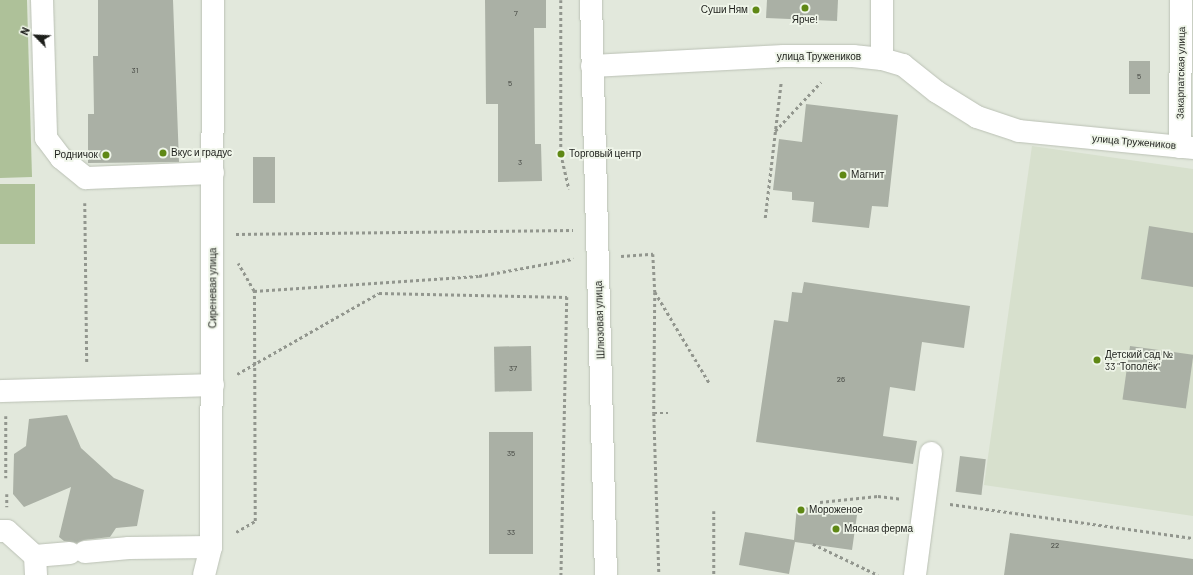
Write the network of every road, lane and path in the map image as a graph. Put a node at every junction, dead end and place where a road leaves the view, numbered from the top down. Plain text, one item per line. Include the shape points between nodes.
1 (42, 0) edge
2 (213, 0) edge
3 (561, 0) edge
4 (591, 0) edge
5 (882, 0) edge
6 (1181, 0) edge
7 (784, 56) junction
8 (882, 59) junction
9 (592, 66) junction
10 (823, 80) dead end
11 (775, 131) junction
12 (1186, 147) edge
13 (561, 154) dead end
14 (213, 173) junction
15 (86, 178) junction
16 (765, 218) dead end
17 (579, 230) dead end
18 (230, 234) dead end
19 (597, 256) junction
20 (574, 258) dead end
21 (254, 291) dead end
22 (655, 292) junction
23 (710, 384) dead end
24 (213, 385) junction
25 (87, 388) junction
26 (3, 391) edge
27 (654, 413) junction
28 (668, 413) dead end
29 (931, 453) dead end
30 (6, 478) dead end
31 (924, 501) junction
32 (820, 502) dead end
33 (969, 507) dead end
34 (714, 511) dead end
35 (0, 531) edge
36 (1193, 538) edge
37 (813, 544) dead end
38 (211, 547) junction
39 (36, 566) edge
40 (204, 575) edge
41 (561, 575) edge
42 (606, 575) edge
43 (659, 575) edge
44 (714, 575) edge
45 (878, 575) edge
46 (915, 575) edge

1 - 15 street via 46,138 61,158
2 - 14 street, Сиреневая улица
3 - 13 path
4 - 9 street, Шлюзовая улица
5 - 8 street
6 - 12 street, Закарпатская улица
7 - 8 street, улица Тружеников via 853,56
7 - 9 street, улица Тружеников
7 - 11 path
8 - 12 street, улица Тружеников via 903,65 937,92 977,117 1019,131
9 - 19 street, Шлюзовая улица
10 - 11 path
11 - 16 path
14 - 15 street
14 - 24 street, Сиреневая улица
15 - 25 path
17 - 18 path
19 - 22 path via 653,254
19 - 42 street, Шлюзовая улица
20 - 21 path via 479,276
22 - 23 path
22 - 27 path
24 - 25 street
24 - 38 street, Сиреневая улица
24 - 41 path via 254,367 379,293 567,298
25 - 26 street
26 - 30 path
27 - 28 path
27 - 43 path
29 - 31 street
31 - 32 path via 878,496
31 - 46 street
33 - 36 path
34 - 44 path
35 - 39 street via 7,531
37 - 45 path
38 - 39 street via 129,548 78,552
38 - 40 street, Сиреневая улица

